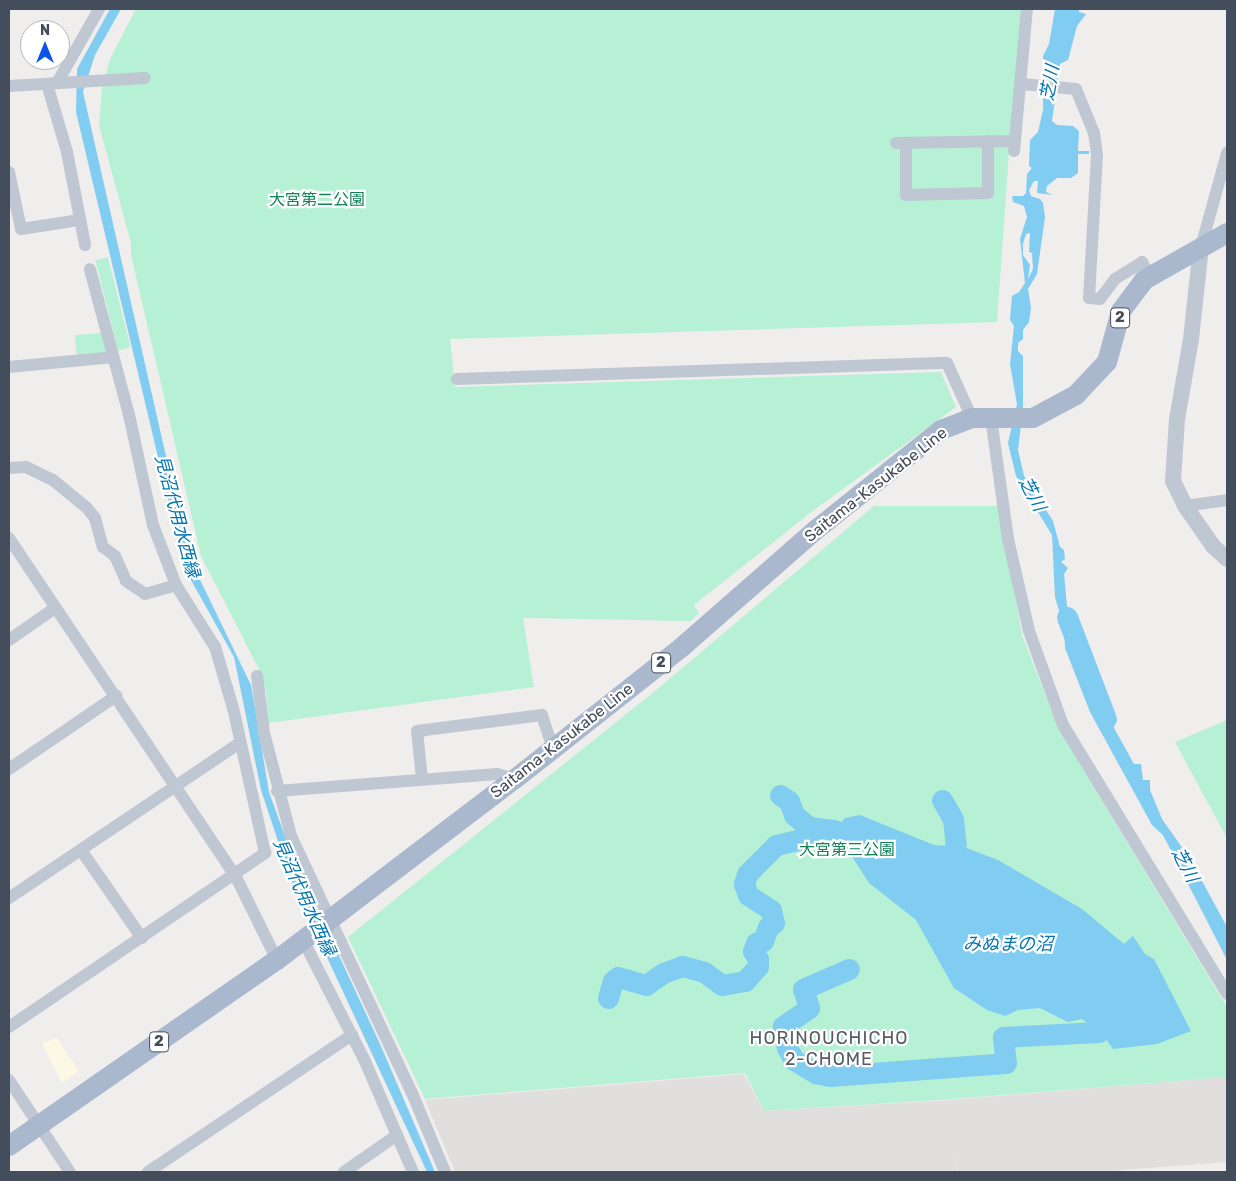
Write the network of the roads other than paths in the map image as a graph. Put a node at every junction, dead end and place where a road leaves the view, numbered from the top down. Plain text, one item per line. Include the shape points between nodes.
1 (99, 9) edge
2 (1027, 9) edge
3 (145, 78) dead end
4 (56, 83) junction
5 (1022, 84) junction
6 (9, 86) edge
7 (988, 141) junction
8 (1227, 153) edge
9 (9, 172) edge
10 (80, 220) junction
11 (1227, 233) edge
12 (85, 245) dead end
13 (1201, 247) junction
14 (90, 269) dead end
15 (1150, 276) junction
16 (114, 357) junction
17 (9, 366) edge
18 (457, 379) dead end
19 (987, 418) junction
20 (9, 468) edge
21 (1227, 500) edge
22 (1185, 506) junction
23 (10, 540) edge
24 (1227, 559) edge
25 (176, 586) junction
26 (55, 608) junction
27 (9, 640) edge
28 (257, 676) dead end
29 (116, 696) junction
30 (238, 744) junction
31 (553, 749) junction
32 (9, 769) edge
33 (422, 779) junction
34 (515, 779) junction
35 (175, 785) junction
36 (277, 791) junction
37 (81, 850) junction
38 (235, 875) junction
39 (9, 898) edge
40 (328, 922) junction
41 (142, 938) junction
42 (306, 939) junction
43 (276, 960) junction
44 (1227, 994) edge
45 (9, 1027) edge
46 (352, 1035) junction
47 (9, 1080) edge
48 (39, 1126) junction
49 (397, 1134) junction
50 (9, 1146) edge
51 (70, 1172) edge
52 (148, 1172) edge
53 (344, 1172) edge
54 (413, 1172) edge
55 (445, 1172) edge

1 - 4 street
2 - 5 street
3 - 4 street
4 - 6 street
4 - 10 street
5 - 7 street via 1015,146
5 - 15 street via 1076,88 1094,133 1097,155 1089,298 1100,299 1115,279 1142,262
7 - 7 street via 901,143 906,195 988,193
8 - 13 street
9 - 10 street via 22,229
10 - 12 street
11 - 13 main road, Saitama-Kasukabe Line / 2
13 - 15 main road, Saitama-Kasukabe Line / 2
13 - 22 street via 1191,339 1177,419 1173,481
14 - 16 street
15 - 19 main road, Saitama-Kasukabe Line / 2 via 1131,295 1121,311 1107,362 1095,378 1057,408 1032,418
16 - 17 street
16 - 25 street via 153,525
18 - 19 street via 947,363
19 - 31 main road, Saitama-Kasukabe Line / 2 via 941,430 817,529 682,647
19 - 44 street via 1007,533 1029,631 1063,725
20 - 25 street via 26,468 53,480 88,508 95,518 103,547 115,556 126,581 144,594
21 - 22 street
22 - 24 street
23 - 26 street
25 - 30 street via 215,647 233,708
26 - 27 street
26 - 29 street
28 - 36 street via 264,733
29 - 32 street
29 - 35 street
30 - 35 street
30 - 38 street via 265,853
31 - 33 street via 542,715 416,731
31 - 34 main road, Saitama-Kasukabe Line / 2
33 - 34 street via 497,774
33 - 36 street
34 - 40 main road, Saitama-Kasukabe Line / 2
35 - 37 street
35 - 38 street
36 - 40 street via 291,836
37 - 39 street
37 - 41 street
38 - 41 street
38 - 43 street
40 - 42 main road, Saitama-Kasukabe Line / 2
40 - 55 street via 412,1093
41 - 45 street
42 - 43 main road, Saitama-Kasukabe Line / 2
42 - 46 street
43 - 48 main road, Saitama-Kasukabe Line / 2
46 - 49 street
46 - 52 street
47 - 48 street
48 - 50 main road, Saitama-Kasukabe Line / 2
48 - 51 street
49 - 53 street
49 - 54 street

